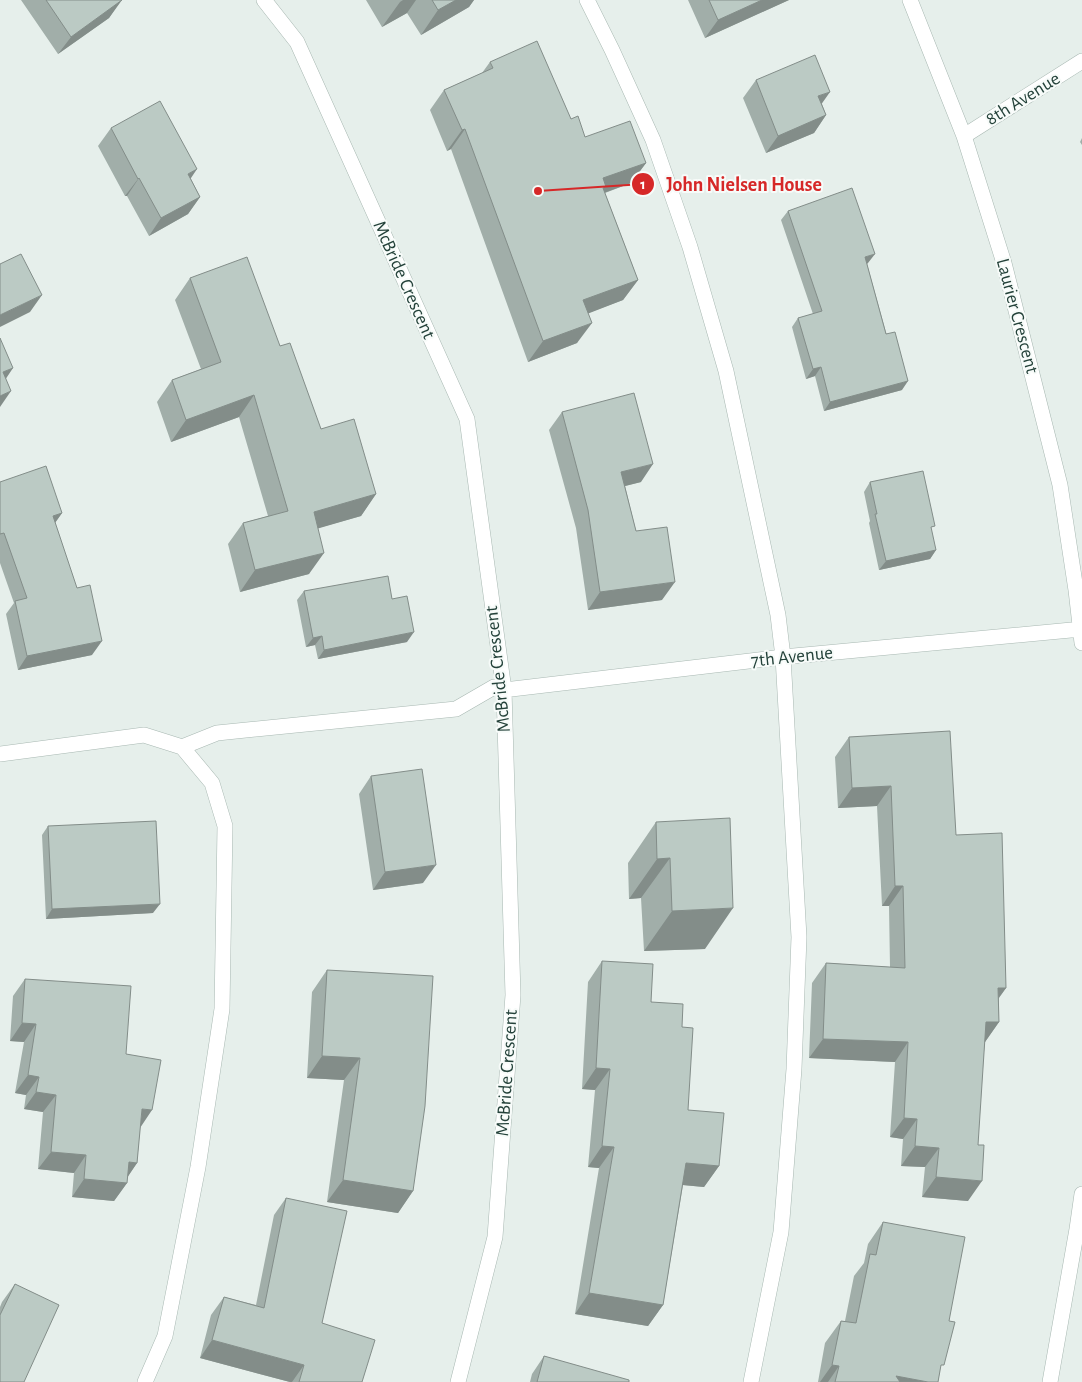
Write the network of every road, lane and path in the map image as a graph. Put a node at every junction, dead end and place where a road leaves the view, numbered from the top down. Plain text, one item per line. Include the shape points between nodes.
1 (264, 0) edge
2 (587, 0) edge
3 (910, 0) edge
4 (1082, 61) edge
5 (964, 136) junction
6 (1082, 634) edge
7 (783, 657) junction
8 (504, 690) junction
9 (182, 747) junction
10 (0, 754) edge
11 (1082, 1194) edge
12 (145, 1382) edge
13 (458, 1382) edge
14 (751, 1382) edge
15 (1050, 1382) edge

1 - 8 street, McBride Crescent via 296,42 467,420
2 - 7 street via 653,140 692,256 726,371 778,615
3 - 5 street, Laurier Crescent
4 - 5 street, 8th Avenue
5 - 6 street, Laurier Crescent via 1004,263 1060,485
6 - 7 street, 7th Avenue
7 - 8 street, 7th Avenue
7 - 14 street via 800,937 781,1232
8 - 9 street, 7th Avenue via 494,687 456,709 217,733
8 - 13 street, McBride Crescent via 512,1004 495,1237
9 - 10 street via 144,735
9 - 12 street via 212,783 225,826 222,1009 198,1167 165,1336
11 - 15 street

